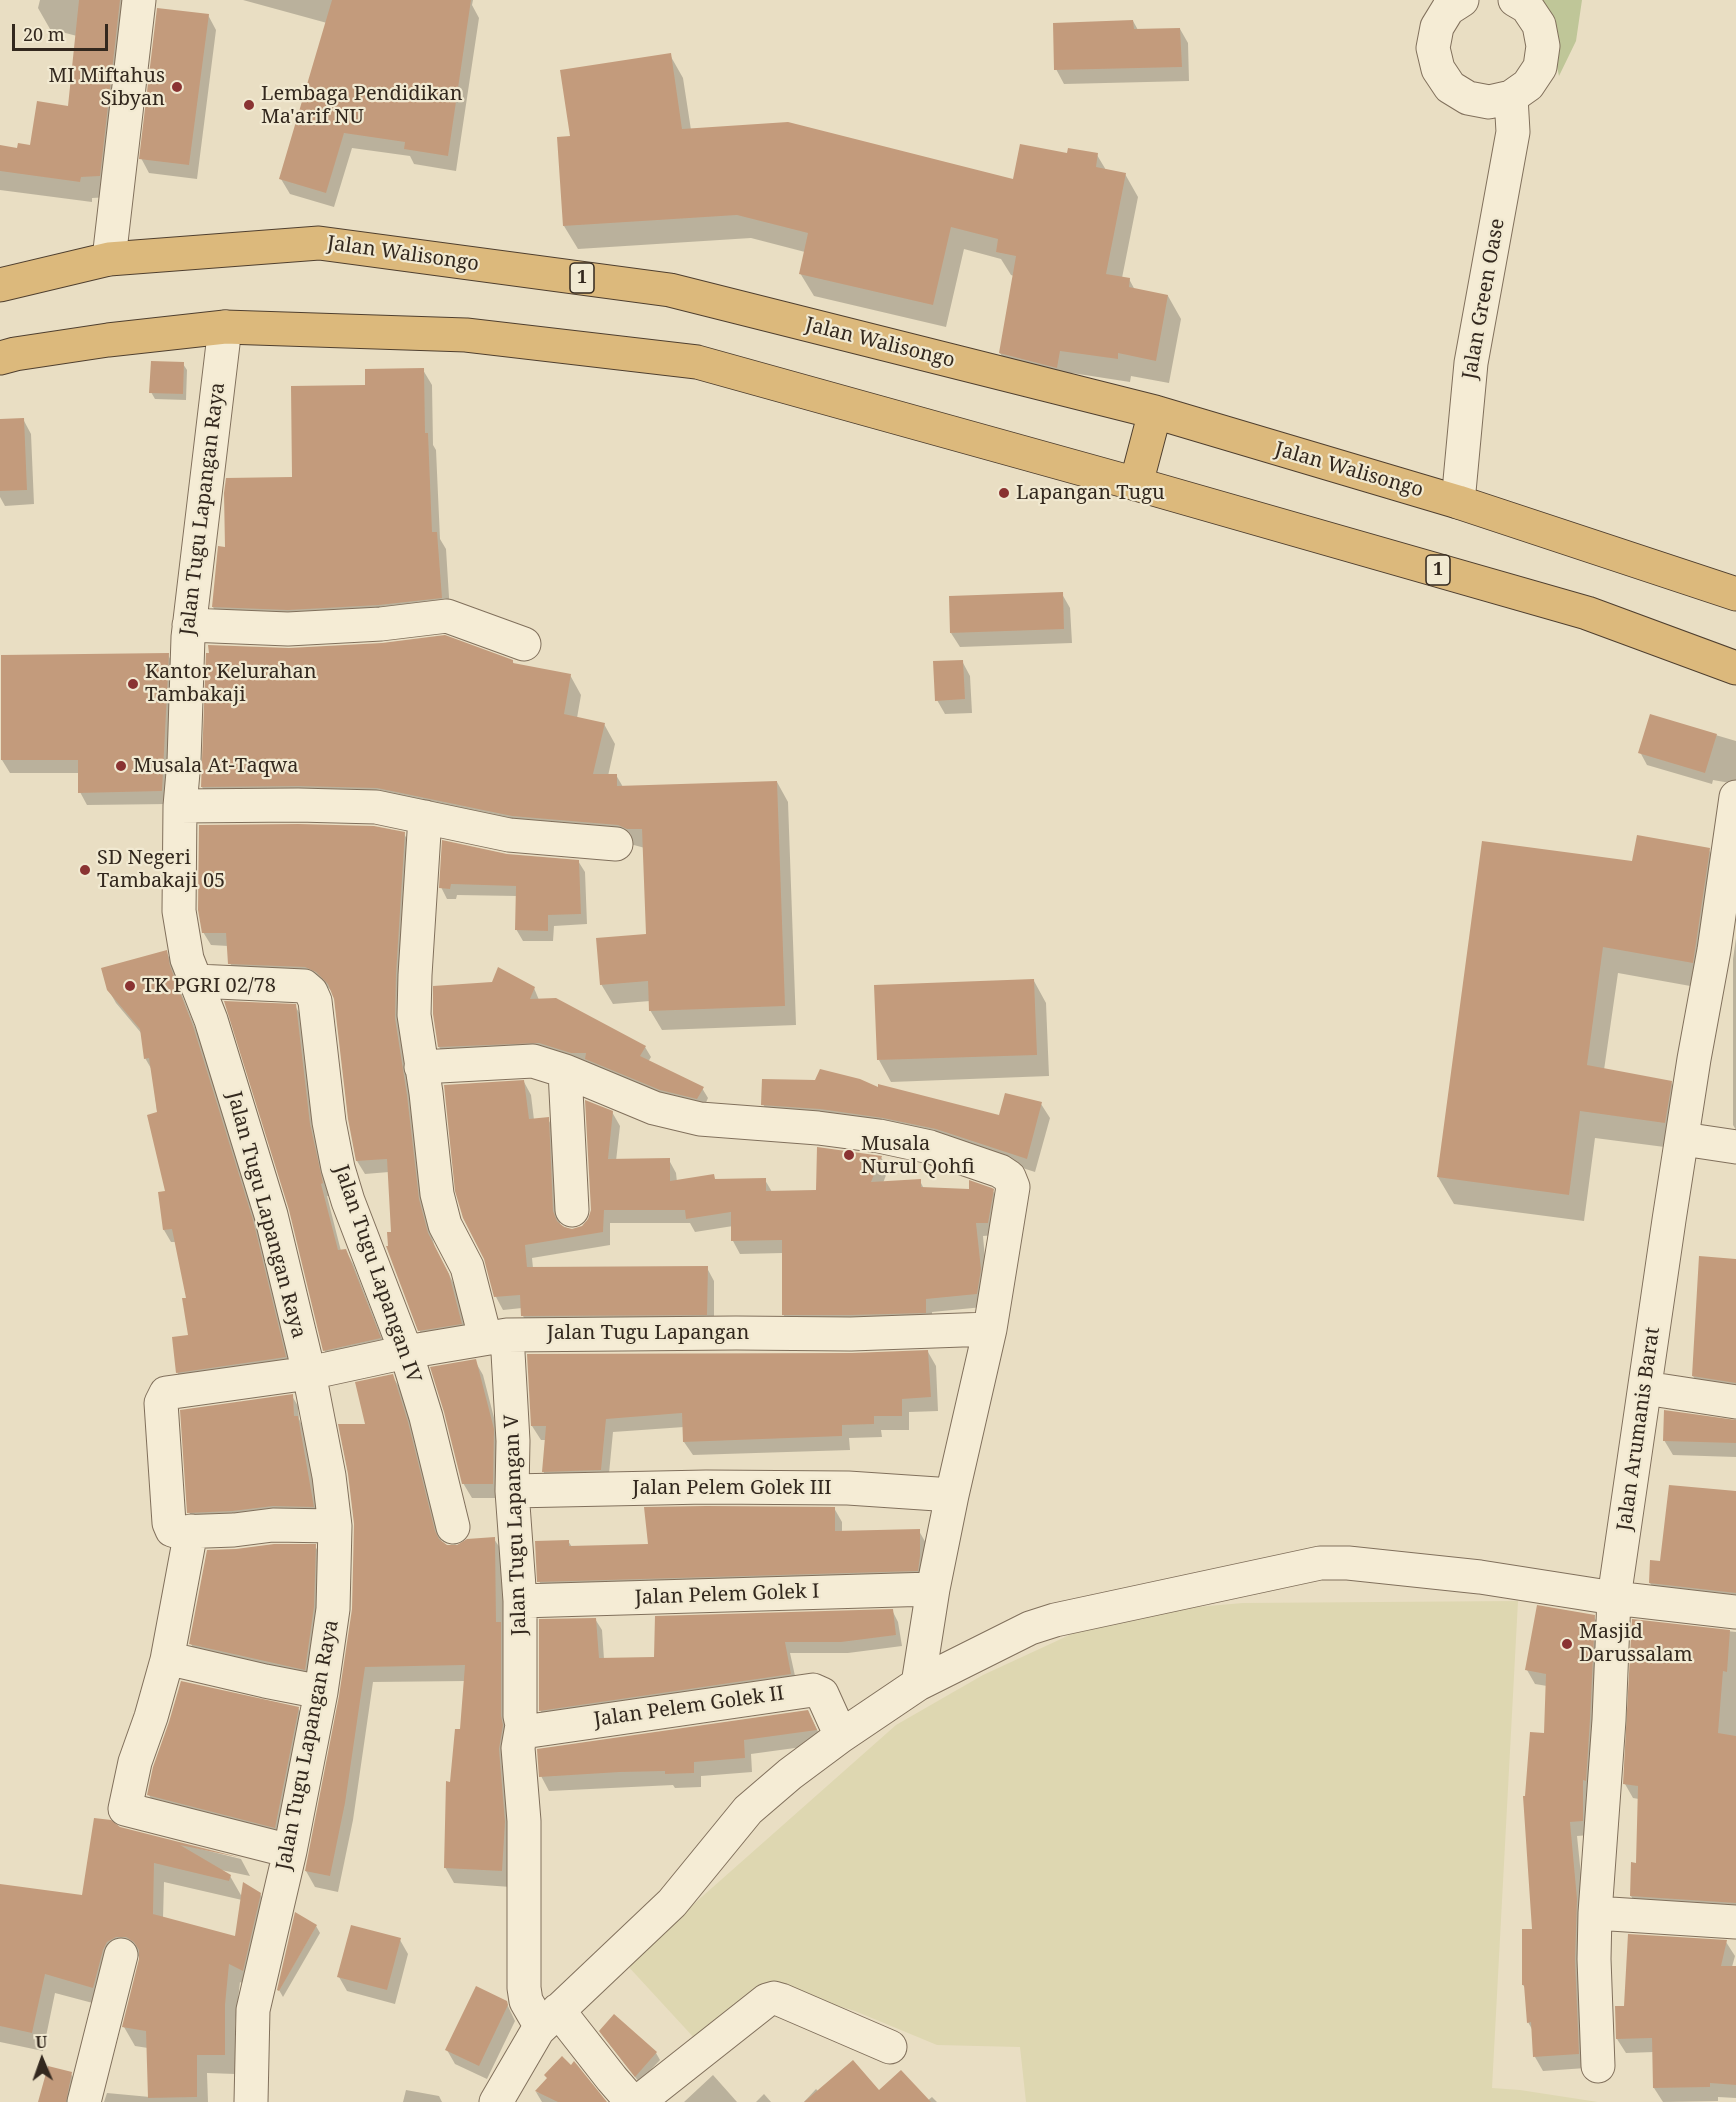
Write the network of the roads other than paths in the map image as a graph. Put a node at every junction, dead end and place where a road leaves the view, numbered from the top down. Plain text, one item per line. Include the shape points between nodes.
1 (139, 0) edge
2 (1461, 0) edge
3 (1515, 0) edge
4 (1510, 97) junction
5 (109, 259) junction
6 (0, 285) edge
7 (225, 327) junction
8 (0, 358) edge
9 (1155, 412) junction
10 (1136, 484) junction
11 (1458, 502) junction
12 (1736, 594) edge
13 (189, 626) junction
14 (524, 644) dead end
15 (1736, 668) edge
16 (1736, 796) edge
17 (180, 806) junction
18 (426, 817) junction
19 (616, 844) dead end
20 (196, 981) junction
21 (422, 1067) junction
22 (565, 1071) junction
23 (1683, 1139) junction
24 (1736, 1147) edge
25 (572, 1210) dead end
26 (990, 1329) junction
27 (496, 1336) junction
28 (406, 1352) junction
29 (309, 1373) junction
30 (1645, 1388) junction
31 (1736, 1402) edge
32 (512, 1491) junction
33 (952, 1495) junction
34 (335, 1526) junction
35 (453, 1527) dead end
36 (191, 1532) junction
37 (933, 1589) junction
38 (1614, 1598) junction
39 (520, 1601) junction
40 (1736, 1612) edge
41 (167, 1660) junction
42 (918, 1684) junction
43 (321, 1692) junction
44 (521, 1721) junction
45 (841, 1736) junction
46 (290, 1851) junction
47 (1595, 1913) junction
48 (1736, 1922) edge
49 (120, 1954) dead end
50 (549, 2019) junction
51 (890, 2047) dead end
52 (1598, 2066) dead end
53 (84, 2102) edge
54 (251, 2102) edge
55 (496, 2102) edge
56 (632, 2102) edge
57 (638, 2102) edge

1 - 5 street
2 - 4 street via 1448,9 1437,27 1433,48 1438,69 1450,87 1468,98 1490,102
3 - 4 street via 1527,8 1539,25 1543,46 1540,67 1528,85
4 - 11 street, Jalan Green Oase via 1513,132 1472,363
5 - 6 highway, Jalan Walisongo / 1
5 - 9 highway, Jalan Walisongo / 1 via 319,243 670,290
7 - 8 highway, 1 via 108,340
7 - 10 highway, 1 via 466,335 697,362
7 - 13 street, Jalan Tugu Lapangan Raya
9 - 10 highway
9 - 11 highway, Jalan Walisongo / 1
10 - 15 highway, 1 via 1587,613
11 - 12 highway, Jalan Walisongo / 1
13 - 14 street via 288,629 447,616
13 - 17 street, Jalan Tugu Lapangan Raya
16 - 23 street, Jalan Arumanis Barat
17 - 18 street via 376,807
17 - 20 street, Jalan Tugu Lapangan Raya via 179,911 187,959
18 - 19 street via 509,835
18 - 21 street, Jalan Tugu Lapangan V via 414,985
20 - 28 street, Jalan Tugu Lapangan IV via 304,986 311,992 338,1168
20 - 29 street, Jalan Tugu Lapangan Raya via 271,1215
21 - 22 street via 534,1061
21 - 27 street, Jalan Tugu Lapangan V via 441,1214
22 - 25 street
22 - 26 street via 654,1108 700,1119 879,1136 930,1147 1000,1171 1013,1186
23 - 24 street
23 - 30 street, Jalan Arumanis Barat
26 - 27 street, Jalan Tugu Lapangan via 850,1334
26 - 33 street
27 - 28 street, Jalan Tugu Lapangan
27 - 32 street, Jalan Tugu Lapangan V via 513,1442
28 - 29 street, Jalan Tugu Lapangan
28 - 35 street, Jalan Tugu Lapangan IV
29 - 34 street, Jalan Tugu Lapangan Raya
29 - 36 street, Jalan Tugu Lapangan via 166,1394 161,1403 170,1527 178,1532
30 - 31 street
30 - 38 street, Jalan Arumanis Barat
32 - 33 street, Jalan Pelem Golek III via 827,1488
32 - 39 street, Jalan Tugu Lapangan V
33 - 37 street
34 - 36 street via 273,1525
34 - 43 street, Jalan Tugu Lapangan Raya via 333,1608
36 - 41 street
37 - 39 street, Jalan Pelem Golek I
37 - 42 street
38 - 40 street
38 - 42 street via 1480,1577 1320,1563 1055,1620 1030,1628
38 - 47 street, Jalan Arumanis Barat
39 - 44 street, Jalan Tugu Lapangan V
41 - 43 street
41 - 46 street via 135,1762 125,1809
42 - 45 street
43 - 46 street, Jalan Tugu Lapangan Raya
44 - 45 street, Jalan Pelem Golek II via 530,1731 813,1690 822,1694
44 - 50 street, Jalan Tugu Lapangan V via 518,1749 524,1821 524,1988 526,2001
45 - 50 street via 748,1810 672,1903
46 - 54 street, Jalan Tugu Lapangan Raya via 253,2010
47 - 48 street
47 - 52 street, Jalan Arumanis Barat
49 - 53 street
50 - 55 street via 523,2053
50 - 56 street
51 - 57 street via 774,1998

